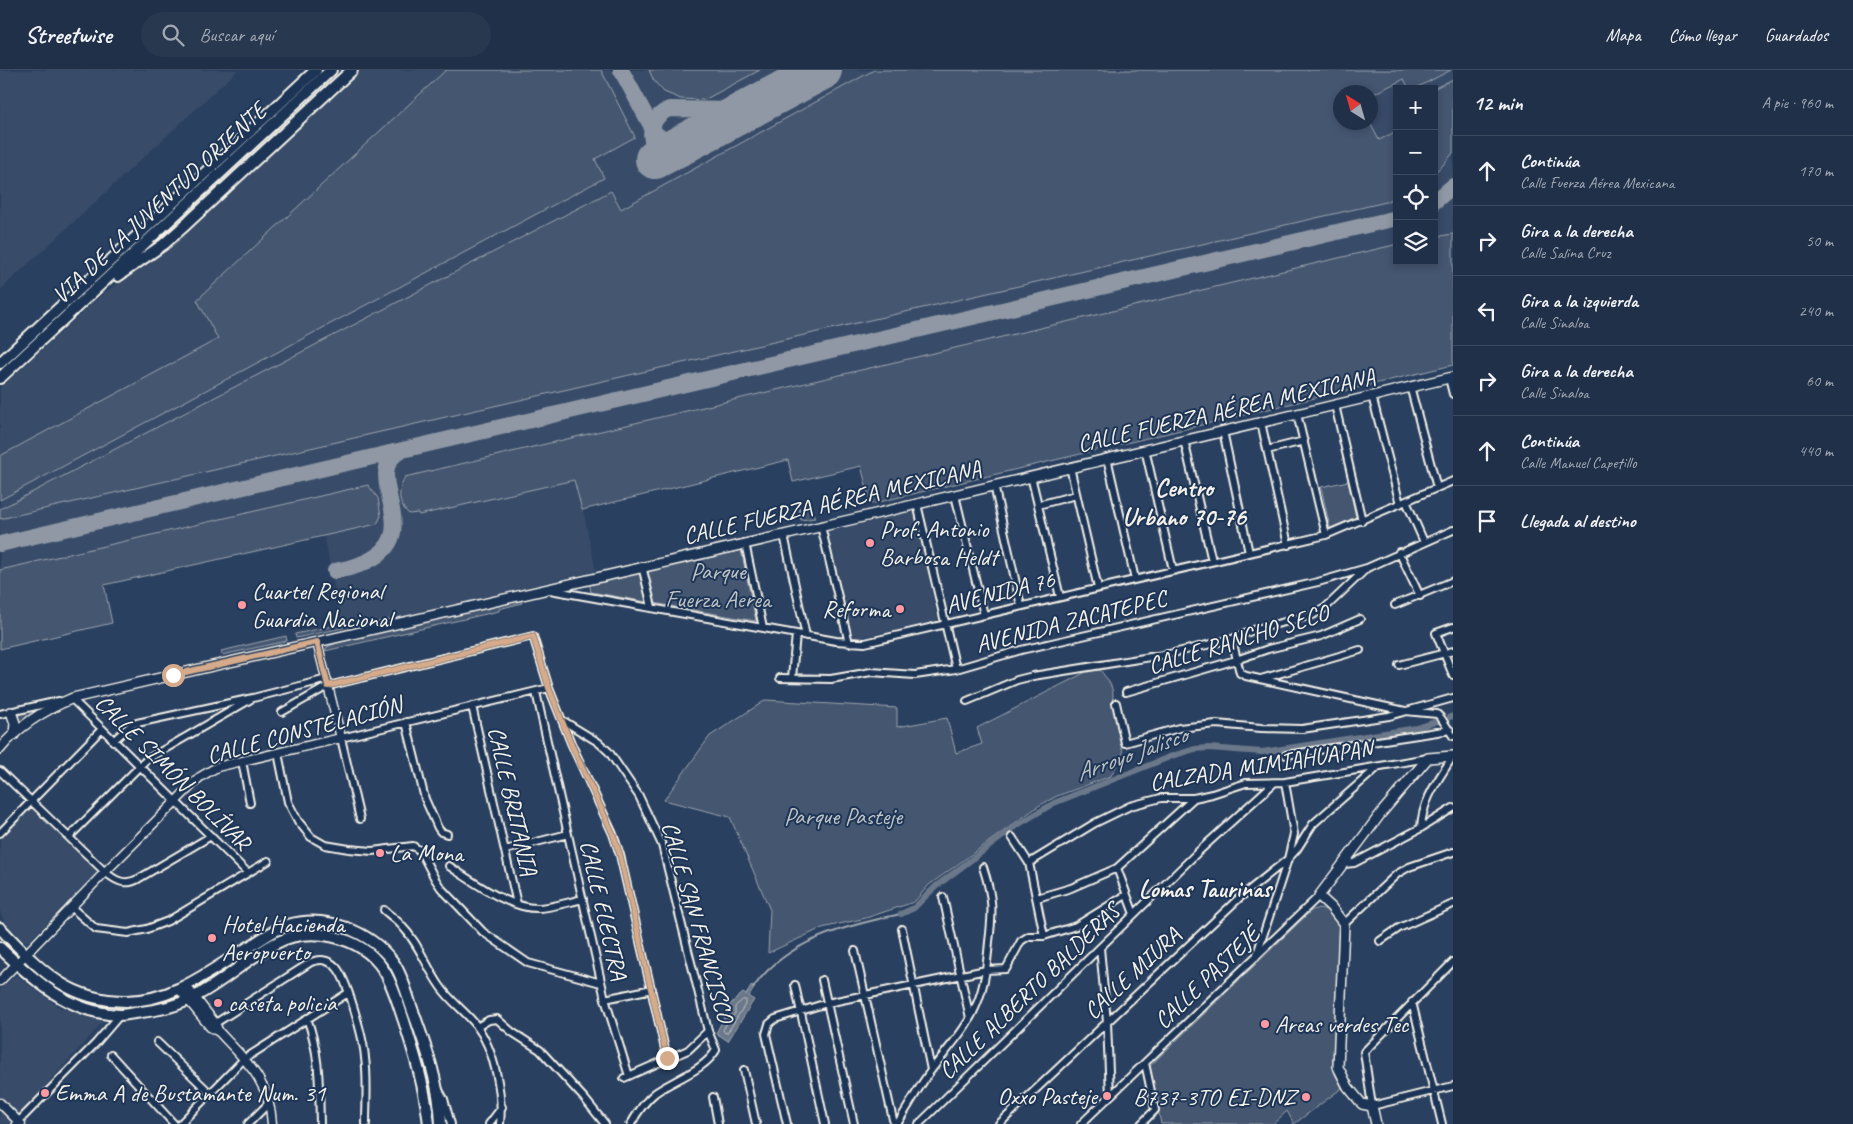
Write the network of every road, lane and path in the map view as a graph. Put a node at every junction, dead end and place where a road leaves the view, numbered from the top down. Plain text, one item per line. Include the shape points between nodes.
1 (316, 70) edge
2 (331, 70) edge
3 (352, 70) edge
4 (87, 298) junction
5 (0, 363) edge
6 (1451, 377) edge
7 (0, 378) edge
8 (1410, 386) junction
9 (1453, 394) edge
10 (1372, 396) junction
11 (1335, 405) junction
12 (1297, 414) junction
13 (1261, 422) junction
14 (1223, 431) junction
15 (1184, 440) junction
16 (1304, 441) junction
17 (1145, 449) junction
18 (1267, 450) junction
19 (1107, 458) junction
20 (1070, 467) junction
21 (1031, 476) junction
22 (1453, 481) edge
23 (994, 485) junction
24 (1437, 488) junction
25 (955, 494) junction
26 (1076, 495) junction
27 (1403, 503) junction
28 (917, 504) junction
29 (1038, 505) junction
30 (1362, 521) junction
31 (821, 526) junction
32 (1453, 530) edge
33 (784, 535) junction
34 (1326, 535) junction
35 (1424, 542) junction
36 (745, 543) junction
37 (1288, 545) junction
38 (1399, 552) junction
39 (1249, 553) junction
40 (1212, 561) junction
41 (642, 566) junction
42 (1367, 568) junction
43 (1173, 570) junction
44 (1135, 579) junction
45 (1453, 581) edge
46 (1098, 588) junction
47 (544, 589) junction
48 (1420, 596) junction
49 (1060, 597) junction
50 (1396, 605) dead end
51 (1021, 606) junction
52 (652, 607) junction
53 (984, 615) junction
54 (1360, 619) dead end
55 (945, 625) junction
56 (1453, 627) edge
57 (763, 628) junction
58 (796, 634) junction
59 (806, 636) junction
60 (1232, 639) junction
61 (317, 642) junction
62 (849, 643) junction
63 (1360, 650) dead end
64 (1453, 651) edge
65 (1444, 654) junction
66 (1236, 660) junction
67 (1399, 666) dead end
68 (956, 669) junction
69 (1453, 675) edge
70 (780, 678) dead end
71 (792, 678) junction
72 (1260, 679) junction
73 (328, 682) junction
74 (549, 688) junction
75 (536, 692) junction
76 (1126, 692) dead end
77 (72, 698) junction
78 (253, 698) junction
79 (1453, 698) edge
80 (967, 701) dead end
81 (1116, 703) dead end
82 (472, 706) junction
83 (1405, 711) junction
84 (11, 712) junction
85 (282, 712) dead end
86 (0, 714) edge
87 (562, 720) junction
88 (406, 722) junction
89 (102, 729) junction
90 (1451, 729) edge
91 (14, 734) junction
92 (341, 738) junction
93 (113, 741) junction
94 (0, 749) edge
95 (278, 753) junction
96 (1286, 755) dead end
97 (1453, 756) edge
98 (1428, 758) junction
99 (242, 761) junction
100 (139, 766) junction
101 (1377, 768) junction
102 (0, 771) edge
103 (1285, 782) junction
104 (1274, 783) junction
105 (1194, 798) junction
106 (31, 801) junction
107 (176, 802) junction
108 (250, 803) dead end
109 (1453, 808) edge
110 (360, 818) dead end
111 (1421, 828) junction
112 (0, 833) edge
113 (447, 834) dead end
114 (568, 834) junction
115 (211, 836) junction
116 (69, 837) junction
117 (1012, 837) dead end
118 (505, 850) junction
119 (1453, 852) edge
120 (1288, 859) junction
121 (268, 861) dead end
122 (1029, 863) junction
123 (1344, 864) junction
124 (449, 866) dead end
125 (983, 867) dead end
126 (1117, 868) junction
127 (105, 872) junction
128 (248, 873) junction
129 (1126, 895) junction
130 (1319, 896) junction
131 (943, 897) dead end
132 (1037, 898) junction
133 (582, 900) junction
134 (517, 904) junction
135 (1453, 905) edge
136 (71, 907) junction
137 (384, 910) dead end
138 (1134, 914) junction
139 (1344, 924) junction
140 (0, 928) edge
141 (902, 929) dead end
142 (1044, 936) junction
143 (1380, 941) dead end
144 (0, 948) edge
145 (1100, 948) junction
146 (855, 951) dead end
147 (26, 954) junction
148 (1256, 957) junction
149 (1453, 962) edge
150 (17, 964) junction
151 (986, 970) junction
152 (961, 974) junction
153 (822, 980) dead end
154 (0, 981) edge
155 (602, 984) junction
156 (913, 984) junction
157 (795, 985) dead end
158 (183, 988) junction
159 (652, 989) junction
160 (348, 993) junction
161 (864, 994) junction
162 (191, 999) junction
163 (605, 999) junction
164 (1412, 1002) junction
165 (827, 1003) junction
166 (801, 1010) junction
167 (120, 1015) junction
168 (307, 1018) junction
169 (970, 1018) junction
170 (1107, 1022) junction
171 (212, 1025) junction
172 (477, 1027) junction
173 (708, 1031) junction
174 (158, 1042) dead end
175 (111, 1055) dead end
176 (667, 1058) junction
177 (244, 1059) junction
178 (1145, 1063) junction
179 (744, 1070) dead end
180 (931, 1070) junction
181 (436, 1086) junction
182 (1453, 1086) edge
183 (1435, 1090) junction
184 (210, 1093) junction
185 (1110, 1096) junction
186 (713, 1097) dead end
187 (0, 1103) edge
188 (269, 1103) junction
189 (1372, 1106) junction
190 (502, 1107) junction
191 (18, 1123) edge
192 (174, 1124) edge
193 (180, 1124) edge
194 (248, 1124) edge
195 (272, 1124) edge
196 (320, 1124) edge
197 (366, 1124) edge
198 (428, 1124) edge
199 (440, 1124) edge
200 (452, 1124) edge
201 (489, 1124) edge
202 (500, 1124) edge
203 (605, 1124) edge
204 (631, 1124) edge
205 (718, 1124) edge
206 (756, 1124) edge
207 (787, 1124) edge
208 (825, 1124) edge
209 (854, 1124) edge
210 (896, 1124) edge
211 (919, 1124) edge
212 (999, 1124) edge
213 (1081, 1124) edge
214 (1141, 1124) edge
215 (1376, 1124) edge
216 (1442, 1124) edge

1 - 5 main road, VIA DE LA JUVENTUD ORIENTE
2 - 4 main road, VIA DE LA JUVENTUD ORIENTE
3 - 4 main road via 164,244
4 - 7 main road, VIA DE LA JUVENTUD ORIENTE
6 - 8 main road, CALLE FUERZA AÉREA MEXICANA
6 - 9 street
8 - 10 main road, CALLE FUERZA AÉREA MEXICANA
8 - 24 street
10 - 11 main road, CALLE FUERZA AÉREA MEXICANA
10 - 27 street
11 - 12 main road, CALLE FUERZA AÉREA MEXICANA
11 - 30 street
12 - 13 main road, CALLE FUERZA AÉREA MEXICANA
12 - 16 street
13 - 14 main road, CALLE FUERZA AÉREA MEXICANA
13 - 18 street
14 - 15 main road, CALLE FUERZA AÉREA MEXICANA
14 - 39 street
15 - 17 main road, CALLE FUERZA AÉREA MEXICANA
15 - 40 street
16 - 18 street
16 - 34 street
17 - 19 main road, CALLE FUERZA AÉREA MEXICANA
17 - 43 street
18 - 37 street
19 - 20 main road, CALLE FUERZA AÉREA MEXICANA
19 - 44 street
20 - 21 main road, CALLE FUERZA AÉREA MEXICANA
20 - 26 street
21 - 23 main road, CALLE FUERZA AÉREA MEXICANA
21 - 29 street
22 - 24 street, AVENIDA 76
23 - 25 main road, CALLE FUERZA AÉREA MEXICANA
23 - 51 street
24 - 27 street, AVENIDA 76
25 - 28 main road, CALLE FUERZA AÉREA MEXICANA
25 - 53 street
26 - 29 street
26 - 46 street
27 - 30 street, AVENIDA 76
27 - 35 street
28 - 31 main road, CALLE FUERZA AÉREA MEXICANA
28 - 55 street
29 - 49 street
30 - 34 street, AVENIDA 76
31 - 33 main road, CALLE FUERZA AÉREA MEXICANA
31 - 62 street
32 - 35 street
33 - 36 main road, CALLE FUERZA AÉREA MEXICANA
33 - 59 street
34 - 37 street, AVENIDA 76
35 - 38 street
36 - 41 main road, CALLE FUERZA AÉREA MEXICANA
36 - 57 street
37 - 39 street, AVENIDA 76
38 - 42 street
38 - 48 street
39 - 40 street, AVENIDA 76
40 - 43 street, AVENIDA 76
41 - 47 main road, CALLE FUERZA AÉREA MEXICANA
41 - 52 street
42 - 60 street via 1325,608 1313,615 1256,629
42 - 68 street, AVENIDA ZACATEPEC via 1021,650
43 - 44 street, AVENIDA 76
44 - 46 street, AVENIDA 76
45 - 48 street
46 - 49 street, AVENIDA 76
47 - 52 street, AVENIDA 76
47 - 61 main road, CALLE FUERZA AÉREA MEXICANA
48 - 50 street
49 - 51 street, AVENIDA 76
51 - 53 street, AVENIDA 76
52 - 57 street, AVENIDA 76
53 - 55 street, AVENIDA 76
54 - 66 street, CALLE RANCHO SECO via 1322,636
55 - 62 street, AVENIDA 76 via 873,642
55 - 68 street
56 - 65 street via 1436,633
57 - 58 street, AVENIDA 76
58 - 59 street, AVENIDA 76
58 - 71 street
59 - 62 street, AVENIDA 76
60 - 66 street
60 - 80 street via 1169,654 1033,676
61 - 73 street
61 - 77 main road, CALLE FUERZA AÉREA MEXICANA
63 - 72 street
64 - 65 street
65 - 67 street
65 - 69 street
66 - 72 street via 1240,673
66 - 76 street, CALLE RANCHO SECO
68 - 71 street, AVENIDA ZACATEPEC via 915,675 871,672 831,679
70 - 71 street, AVENIDA ZACATEPEC
72 - 83 street
73 - 74 street via 533,636
73 - 78 street
73 - 85 street
73 - 92 street
74 - 75 street, CALLE CONSTELACIÓN
74 - 87 street
75 - 82 street, CALLE CONSTELACIÓN
75 - 114 street, CALLE ELECTRA
77 - 84 street
77 - 89 street, CALLE SIMÓN BOLÍVAR
77 - 91 main road, CALLE FUERZA AÉREA MEXICANA via 39,714
78 - 93 street via 137,723
78 - 100 street via 158,751
79 - 83 street
81 - 83 street via 1125,743 1179,728 1216,724 1302,730
82 - 88 street, CALLE CONSTELACIÓN
82 - 118 street, CALLE BRITANIA
83 - 90 street via 1437,714
84 - 86 street
84 - 91 main road
87 - 159 street via 613,834
87 - 173 street, CALLE SAN FRANCISCO via 609,752 639,796 662,845
88 - 92 street, CALLE CONSTELACIÓN
88 - 113 street via 425,799 441,832
89 - 93 street, CALLE SIMÓN BOLÍVAR
89 - 106 street
90 - 96 street
91 - 94 main road, CALLE FUERZA AÉREA MEXICANA
92 - 95 street, CALLE CONSTELACIÓN
92 - 110 street
93 - 100 street, CALLE SIMÓN BOLÍVAR
95 - 99 street, CALLE CONSTELACIÓN
95 - 155 street via 288,802 311,837 325,845 349,849 372,851 413,846 424,856 441,888 484,932 528,963
97 - 98 main road, CALZADA MIMIAHUAPAN
97 - 111 street via 1425,804
98 - 101 street, CALZADA MIMIAHUAPAN
98 - 123 main road, CALLE PASTEJÉ via 1382,812
99 - 107 street, CALLE CONSTELACIÓN via 209,771
99 - 108 street
100 - 107 street, CALLE SIMÓN BOLÍVAR
100 - 116 street
101 - 103 street, CALZADA MIMIAHUAPAN
101 - 120 street, CALLE MIURA via 1313,824
102 - 106 street
103 - 104 street, CALZADA MIMIAHUAPAN
103 - 120 street via 1294,834
104 - 105 street, CALZADA MIMIAHUAPAN via 1246,783
104 - 138 street, CALLE ALBERTO BALDERAS
105 - 122 street, CALZADA MIMIAHUAPAN via 1161,798 1130,806 1094,823
105 - 126 street
106 - 112 street
106 - 116 street
107 - 115 street, CALLE SIMÓN BOLÍVAR
107 - 127 street, CALLE CONSTELACIÓN
109 - 111 street
111 - 123 street via 1354,863
114 - 118 street
114 - 133 street, CALLE ELECTRA
115 - 127 street via 130,884 121,883
115 - 128 street, CALLE SIMÓN BOLÍVAR
116 - 127 street
117 - 122 street
118 - 134 street, CALLE BRITANIA
119 - 139 street via 1397,874
120 - 148 street
120 - 170 street, CALLE MIURA via 1238,899
121 - 128 street
122 - 132 street
123 - 130 main road, CALLE PASTEJÉ
124 - 134 street
125 - 151 street via 992,905
126 - 129 street
126 - 132 street via 1071,888
127 - 136 street, CALLE CONSTELACIÓN
128 - 136 street via 168,921 134,932 96,929
129 - 138 street
129 - 142 street via 1076,926
130 - 139 main road
130 - 148 street, CALLE PASTEJÉ
131 - 152 street
132 - 142 street
133 - 134 street via 540,908
133 - 155 street, CALLE ELECTRA
135 - 143 street via 1399,928
136 - 147 street, CALLE CONSTELACIÓN
137 - 172 street via 401,925 444,991
138 - 145 street, CALLE ALBERTO BALDERAS
139 - 189 main road via 1338,1067 1362,1104
140 - 147 main road
141 - 156 street
142 - 151 street via 1029,936 1021,941 1009,967
144 - 150 main road
145 - 170 street
145 - 211 street, CALLE ALBERTO BALDERAS
146 - 161 street
147 - 150 street, CALLE CONSTELACIÓN
147 - 158 main road via 61,985 83,995 123,1002 150,999
148 - 178 street, CALLE PASTEJÉ
149 - 164 street
150 - 154 street, CALLE CONSTELACIÓN
150 - 167 main road via 44,988 68,1002
151 - 152 street
151 - 169 street via 982,990
152 - 156 street
152 - 169 street
153 - 165 street
155 - 163 street, CALLE ELECTRA
156 - 161 street
156 - 180 street
157 - 166 street
158 - 162 street
158 - 181 main road via 289,925 320,922 348,928 369,938 394,963 417,1022
159 - 163 street
159 - 176 street
160 - 168 street
160 - 171 street via 337,967 319,959
160 - 197 street via 366,1058
161 - 165 street
161 - 210 street
162 - 167 main road via 152,1011
162 - 171 street
162 - 171 street via 202,1017
162 - 198 main road via 275,943 292,937 320,935 354,944 383,969 391,985 421,1075
163 - 176 street, CALLE ELECTRA via 626,1077
164 - 183 street
164 - 189 street via 1365,1049
165 - 166 street
165 - 209 street
166 - 207 street via 776,1019 769,1024 766,1034
166 - 208 street
167 - 191 street
168 - 177 street
168 - 196 street via 318,1055
169 - 180 street
170 - 185 street
170 - 212 street, CALLE MIURA
171 - 177 street
172 - 190 street via 490,1052
172 - 203 street via 497,1019 540,1050
173 - 176 street via 688,1050
173 - 204 street, CALLE SAN FRANCISCO via 716,1050 708,1061 655,1094
174 - 184 street
175 - 192 street
177 - 184 street
177 - 188 street via 261,1080
178 - 185 street, CALLE PASTEJÉ
178 - 214 street via 1155,1110
179 - 206 street
180 - 210 street
181 - 199 main road
181 - 200 street
182 - 183 street
183 - 189 street
183 - 216 street
184 - 193 street
185 - 213 street, CALLE PASTEJÉ
186 - 205 street
187 - 191 street
188 - 194 street
188 - 195 street
189 - 215 main road
190 - 201 street
190 - 202 street

